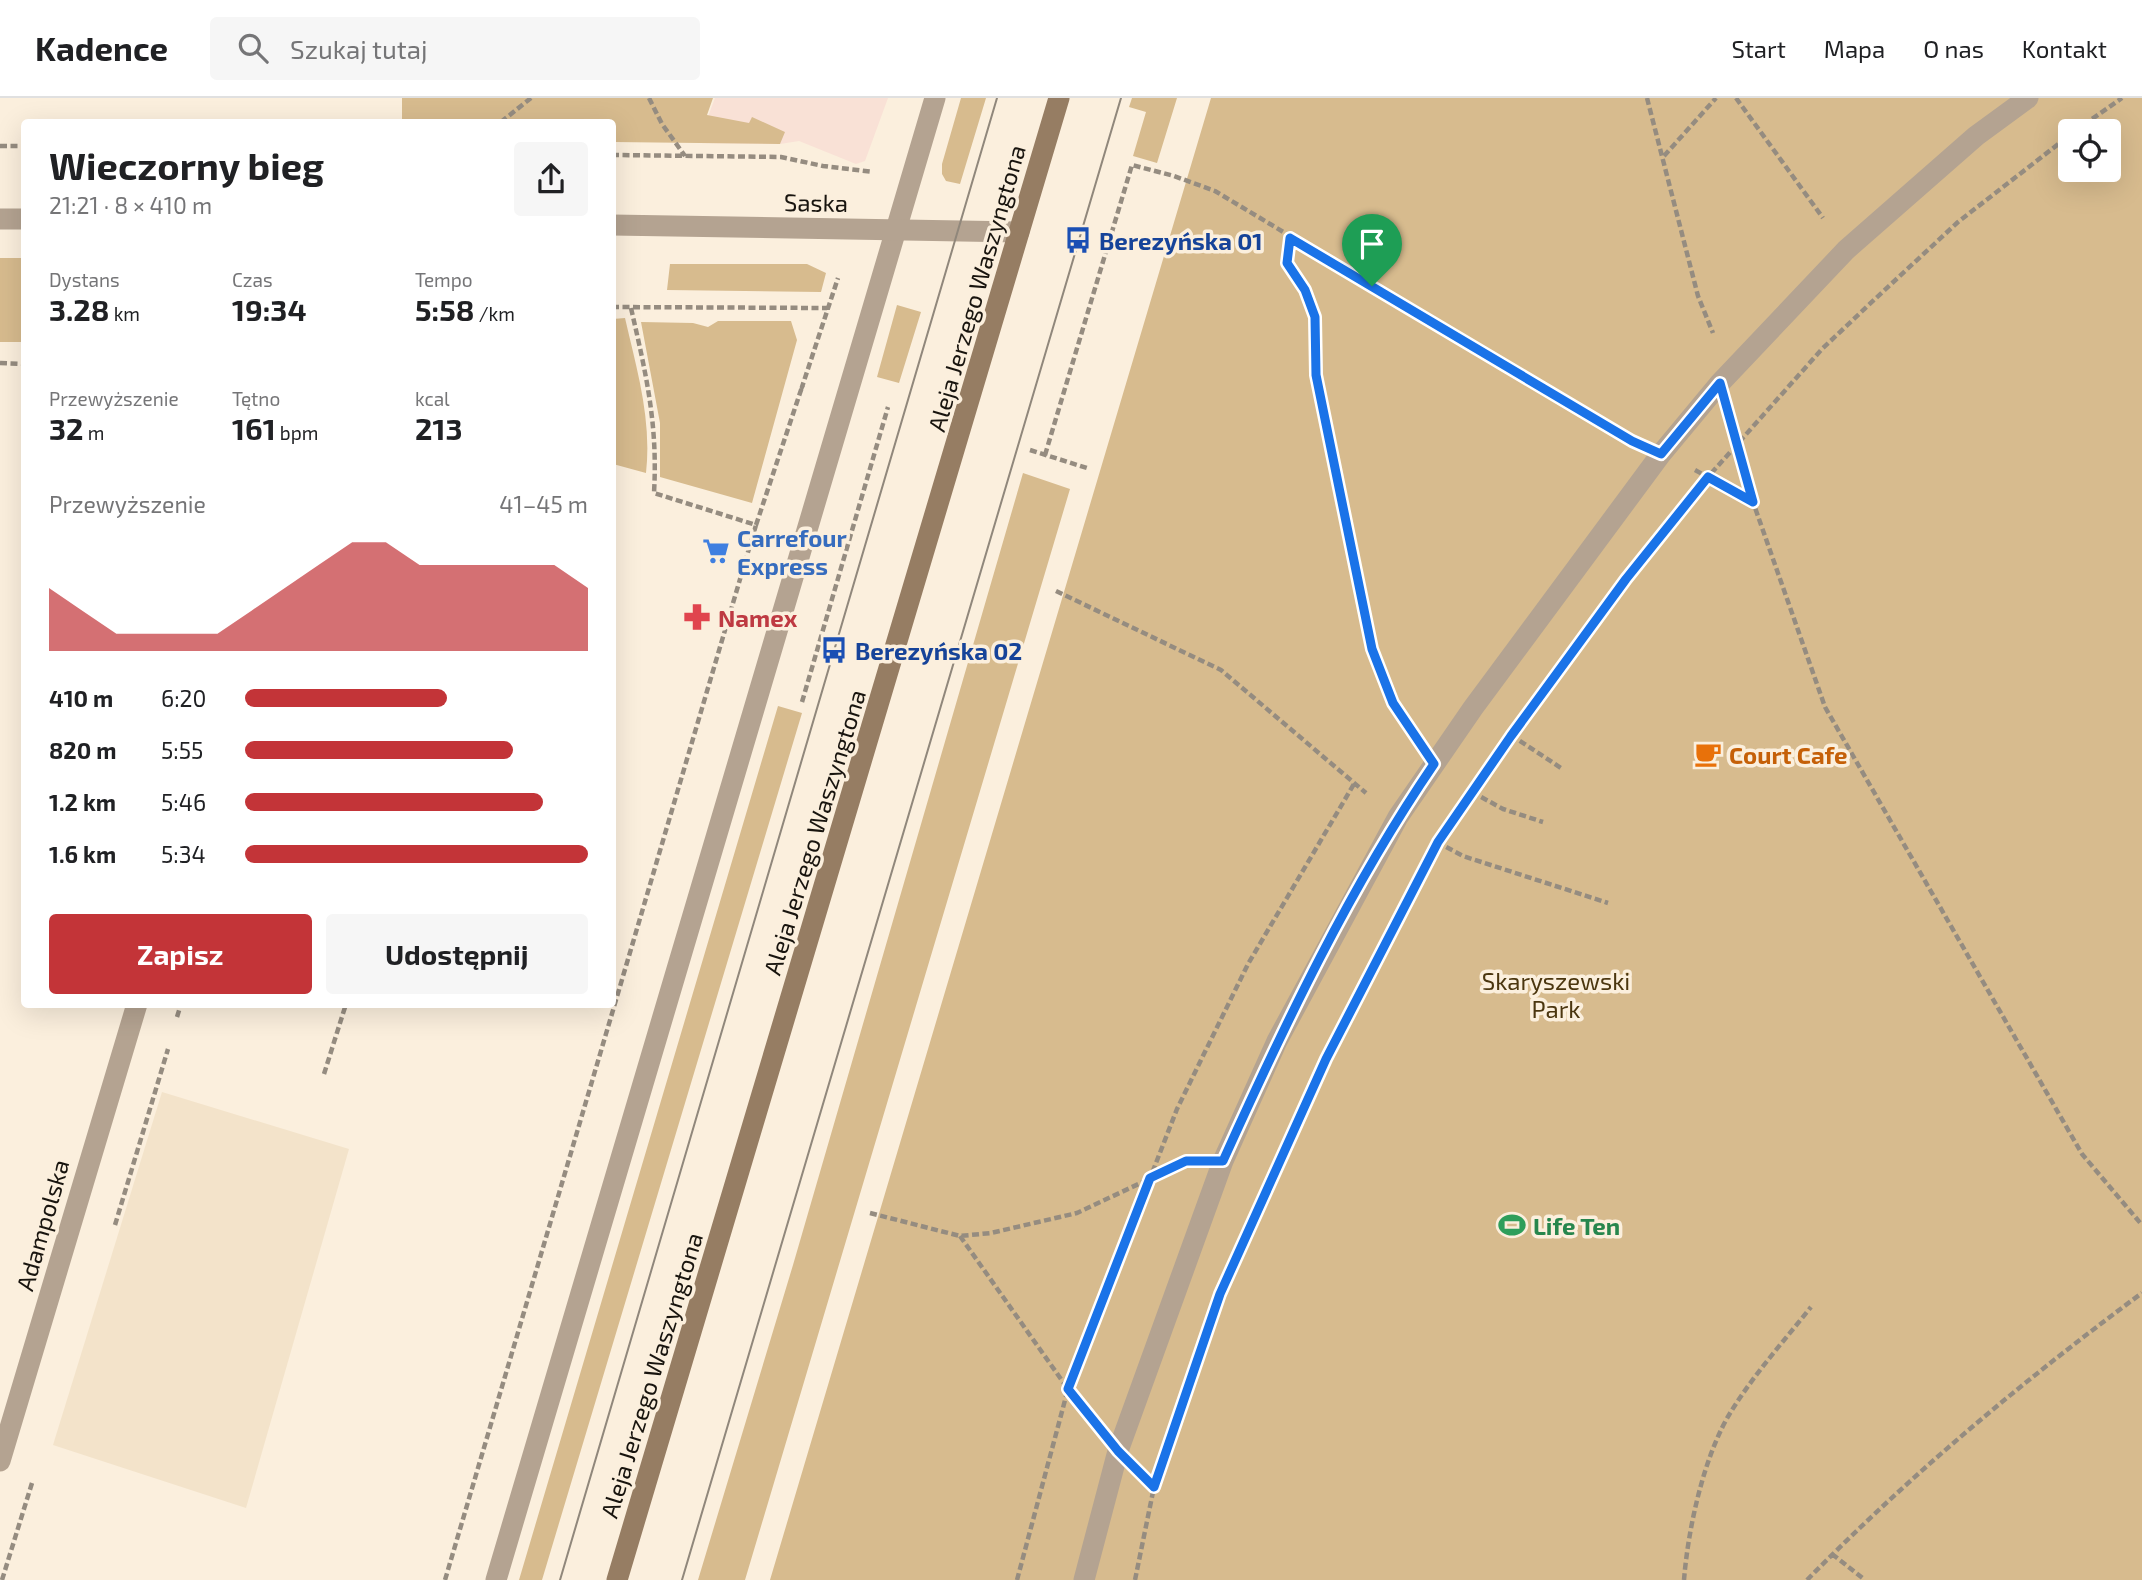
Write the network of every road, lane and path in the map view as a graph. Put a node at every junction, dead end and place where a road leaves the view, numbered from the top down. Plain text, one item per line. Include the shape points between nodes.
1 (531, 98) edge
2 (649, 98) edge
3 (935, 98) edge
4 (1059, 98) edge
5 (1647, 98) edge
6 (1716, 98) edge
7 (1736, 98) edge
8 (2028, 98) edge
9 (2122, 98) edge
10 (505, 119) edge
11 (2091, 119) edge
12 (2058, 144) edge
13 (0, 146) edge
14 (21, 146) edge
15 (616, 155) edge
16 (685, 156) junction
17 (1664, 156) junction
18 (873, 172) dead end
19 (0, 219) edge
20 (21, 219) edge
21 (616, 225) edge
22 (896, 229) junction
23 (1019, 232) junction
24 (1290, 238) junction
25 (1846, 250) junction
26 (616, 307) edge
27 (631, 308) junction
28 (827, 308) dead end
29 (0, 363) edge
30 (21, 363) edge
31 (1720, 383) junction
32 (802, 387) dead end
33 (888, 407) dead end
34 (1737, 447) junction
35 (1030, 450) dead end
36 (1661, 454) junction
37 (1045, 455) junction
38 (1090, 469) dead end
39 (1708, 477) junction
40 (1753, 502) junction
41 (756, 525) junction
42 (1056, 591) dead end
43 (802, 702) dead end
44 (1474, 708) junction
45 (1511, 736) junction
46 (1434, 764) junction
47 (1561, 768) dead end
48 (1354, 784) junction
49 (1503, 809) dead end
50 (1398, 817) junction
51 (1543, 822) dead end
52 (1438, 842) junction
53 (1608, 903) dead end
54 (616, 1000) edge
55 (136, 1008) edge
56 (345, 1008) edge
57 (614, 1008) edge
58 (324, 1074) dead end
59 (1223, 1161) junction
60 (1274, 1174) junction
61 (1150, 1178) junction
62 (870, 1213) dead end
63 (2142, 1225) edge
64 (960, 1236) junction
65 (2142, 1293) edge
66 (1811, 1307) dead end
67 (1068, 1389) junction
68 (1118, 1451) junction
69 (0, 1461) edge
70 (1154, 1487) junction
71 (1832, 1554) junction
72 (445, 1580) edge
73 (496, 1580) edge
74 (617, 1580) edge
75 (1017, 1580) edge
76 (1084, 1580) edge
77 (1135, 1580) edge
78 (1684, 1580) edge
79 (1807, 1580) edge
80 (1865, 1580) edge

1 - 10 path
2 - 16 path
3 - 22 street
4 - 23 main road, Aleja Jerzego Waszyngtona
5 - 17 path
6 - 17 path
7 - 25 path
8 - 25 street via 1976,136
9 - 11 path
12 - 34 path via 1958,222 1884,290 1822,349
13 - 14 path
15 - 16 path
16 - 18 path via 781,157
17 - 31 path via 1698,296 1716,342
19 - 20 street
21 - 22 street, Saska
22 - 23 street, Saska
22 - 73 street
23 - 74 main road, Aleja Jerzego Waszyngtona
24 - 36 path
24 - 37 path via 1215,191 1132,165
24 - 46 path via 1287,263 1305,290 1315,317 1316,375 1372,649 1393,703
25 - 31 street
26 - 27 path
27 - 28 path
27 - 41 path via 652,409 657,451 654,493
29 - 30 path
31 - 34 path
31 - 36 street
32 - 41 path
33 - 43 path
34 - 39 path
34 - 40 path
35 - 37 path
36 - 39 path
36 - 44 street
37 - 38 path
39 - 40 path
39 - 45 path via 1626,579
40 - 63 path via 1825,707 2082,1154
41 - 54 path
42 - 48 path via 1220,670
44 - 45 path
44 - 46 street
45 - 47 path
45 - 52 path
46 - 50 street
48 - 50 path
48 - 61 path via 1248,964 1177,1109
49 - 51 path
50 - 52 path
50 - 59 street via 1277,1041
52 - 53 path via 1463,856
52 - 60 path via 1326,1059
55 - 69 street, Adampolska
56 - 58 path
57 - 72 path
59 - 60 path
59 - 61 path via 1186,1161
59 - 68 street
60 - 70 path via 1220,1294
61 - 64 path via 1077,1213
61 - 67 path
62 - 64 path
64 - 67 path
65 - 71 path via 2057,1356 1889,1499
66 - 78 path via 1730,1412 1688,1533
67 - 68 path
67 - 75 path
68 - 70 path
68 - 76 street
70 - 77 path
71 - 79 path
71 - 80 path

